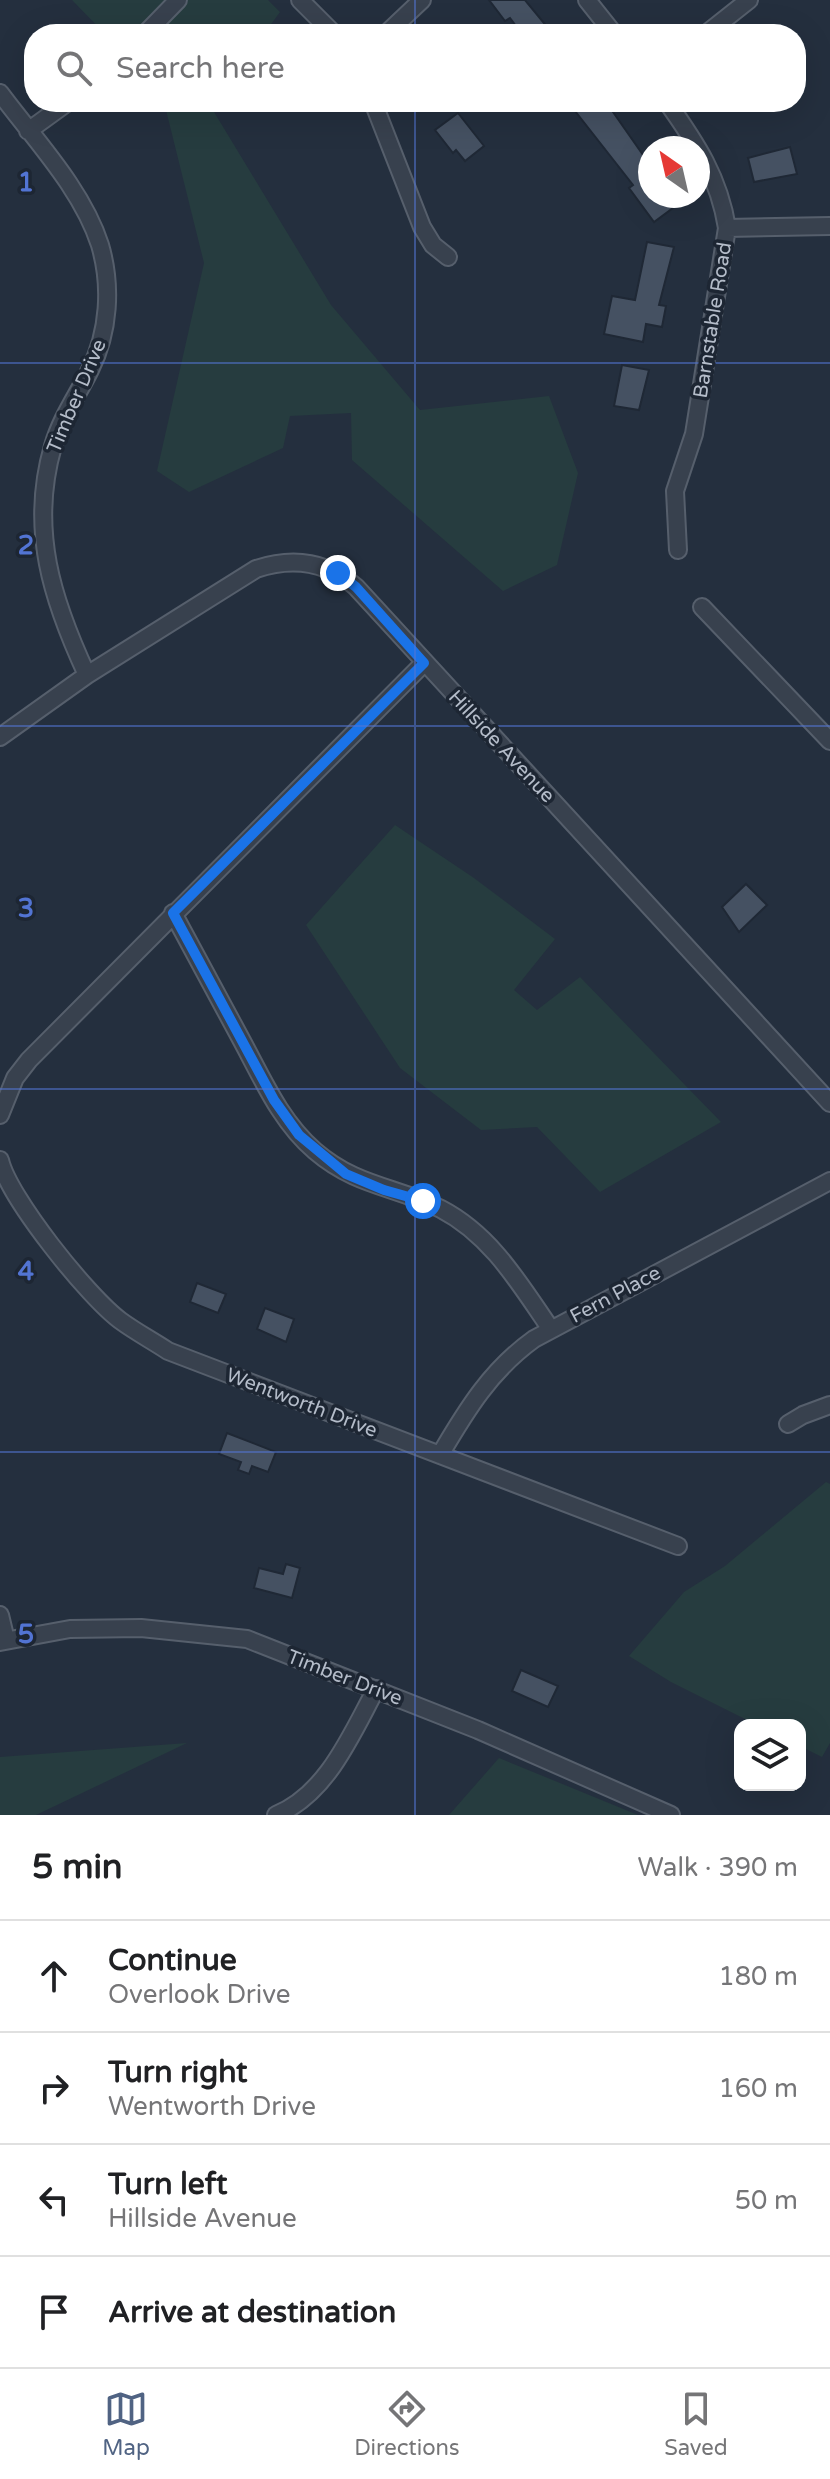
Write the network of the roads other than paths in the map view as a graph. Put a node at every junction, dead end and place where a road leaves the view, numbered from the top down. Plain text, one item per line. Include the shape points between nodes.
1 (178, 0) edge
2 (300, 0) edge
3 (422, 0) edge
4 (587, 0) edge
5 (749, 0) edge
6 (155, 24) edge
7 (324, 24) edge
8 (397, 24) edge
9 (606, 24) edge
10 (719, 24) edge
11 (0, 93) edge
12 (54, 112) edge
13 (377, 112) edge
14 (674, 112) edge
15 (28, 131) junction
16 (830, 226) edge
17 (727, 228) junction
18 (448, 257) dead end
19 (678, 550) dead end
20 (702, 607) dead end
21 (424, 663) junction
22 (87, 675) junction
23 (0, 737) edge
24 (830, 741) edge
25 (173, 913) junction
26 (830, 1103) edge
27 (0, 1115) edge
28 (0, 1160) edge
29 (830, 1181) edge
30 (550, 1328) junction
31 (830, 1405) edge
32 (788, 1424) dead end
33 (440, 1455) junction
34 (678, 1546) dead end
35 (0, 1615) edge
36 (3, 1641) edge
37 (376, 1689) junction
38 (276, 1815) edge
39 (671, 1815) edge

1 - 6 street
2 - 7 street
3 - 8 street
4 - 9 street
5 - 10 street
11 - 15 street, Timber Drive
12 - 15 street
13 - 18 street via 422,227
14 - 17 street, Barnstable Road via 711,169
15 - 22 street, Timber Drive via 87,214 107,283 100,345 53,444 43,497 48,578
16 - 17 street
17 - 19 street, Barnstable Road via 694,434 675,491
20 - 24 street
21 - 22 street, Hillside Avenue via 346,578 321,565 283,561 239,578
21 - 25 street
21 - 26 street, Hillside Avenue
22 - 23 street, Hillside Avenue
25 - 27 street via 29,1060
25 - 30 street via 274,1100 299,1135 346,1174 423,1201 476,1232 504,1261
28 - 33 street, Wentworth Drive via 15,1197 119,1320 168,1351
29 - 30 street, Fern Place
30 - 33 street, Fern Place via 478,1390
31 - 32 street
33 - 34 street, Wentworth Drive
35 - 36 street
36 - 37 street, Timber Drive via 70,1629 217,1634 247,1639
37 - 38 street via 317,1786
37 - 39 street, Timber Drive

